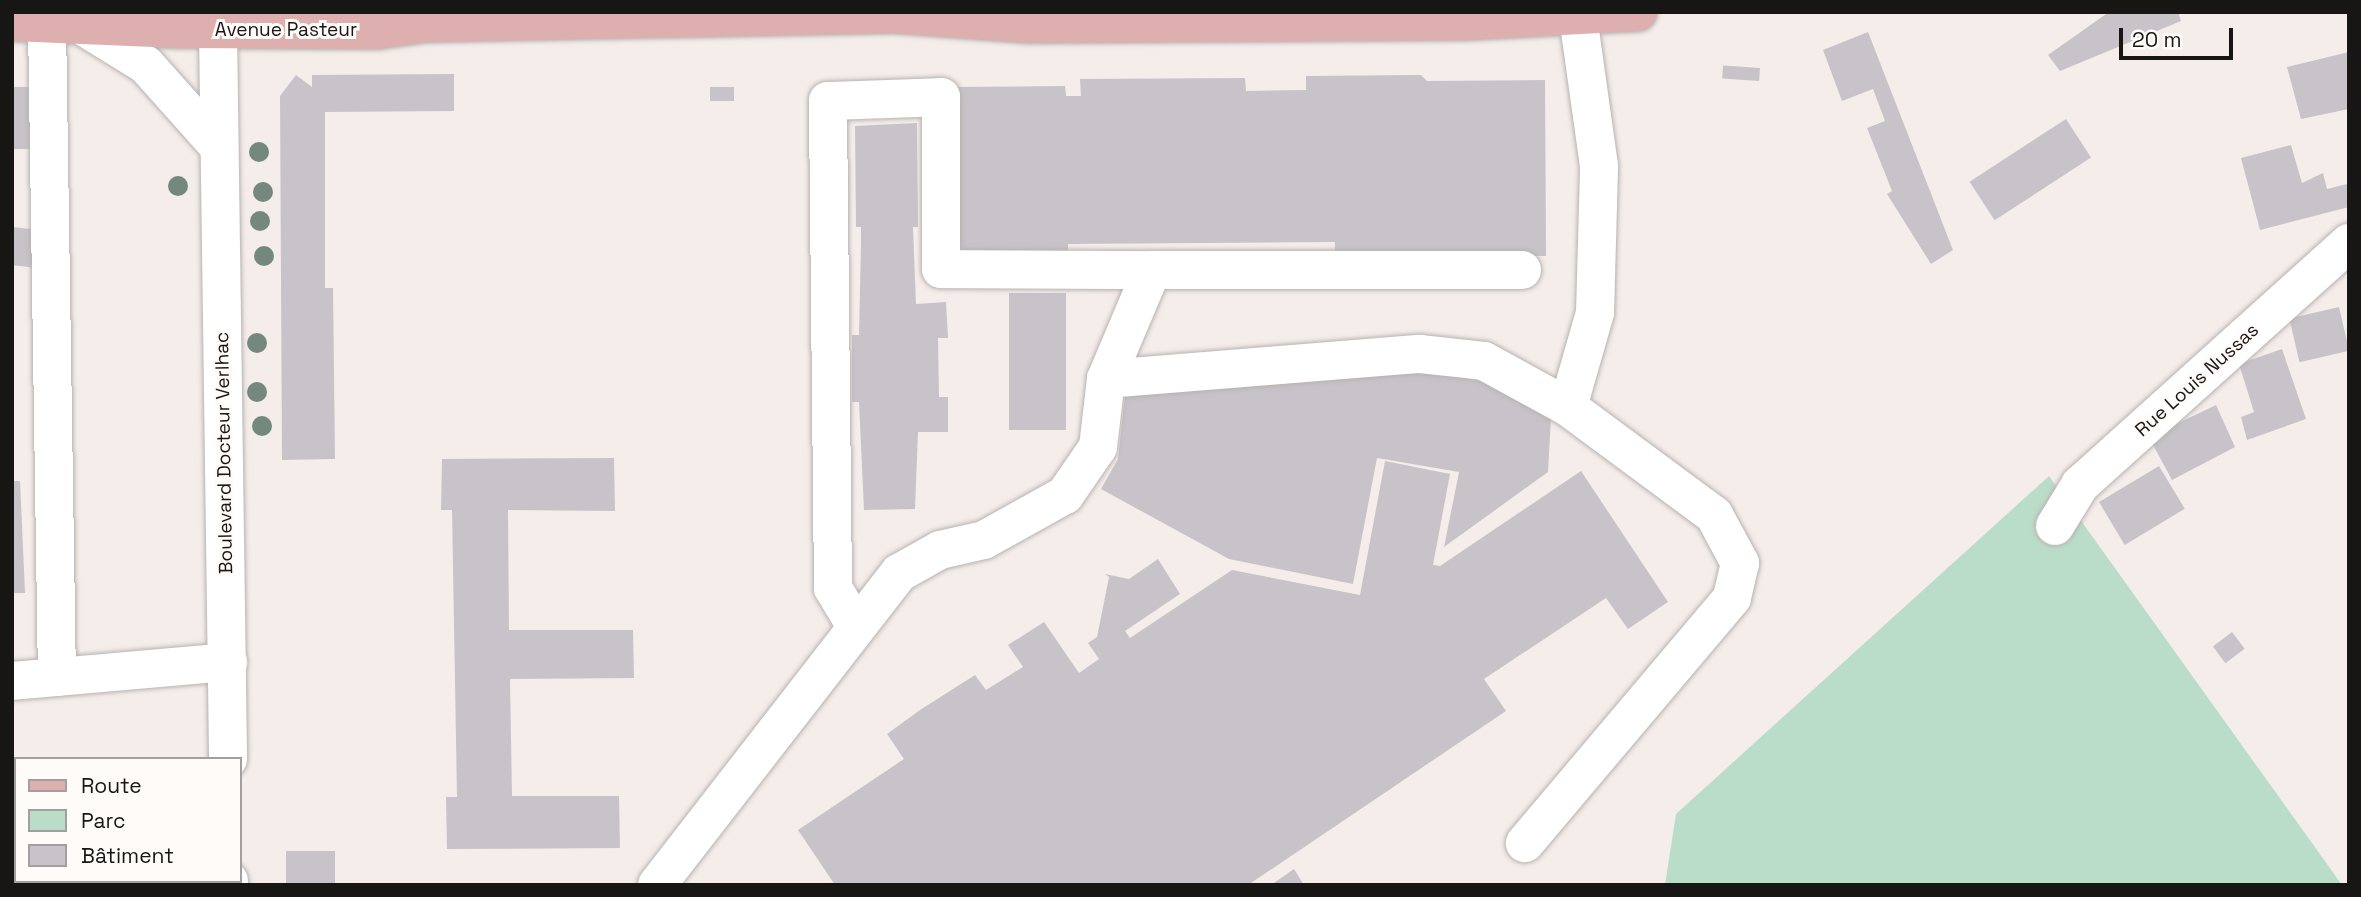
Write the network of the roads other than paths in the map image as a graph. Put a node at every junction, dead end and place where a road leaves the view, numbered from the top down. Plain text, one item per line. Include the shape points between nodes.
1 (1638, 12) edge
2 (896, 13) edge
3 (1466, 17) edge
4 (1577, 17) junction
5 (427, 18) edge
6 (46, 22) edge
7 (218, 30) junction
8 (219, 147) junction
9 (2349, 243) edge
10 (1152, 270) junction
11 (1522, 270) dead end
12 (1106, 379) junction
13 (1568, 407) junction
14 (2055, 526) dead end
15 (856, 625) junction
16 (228, 663) junction
17 (57, 677) junction
18 (12, 681) edge
19 (228, 757) edge
20 (1525, 843) dead end
21 (657, 885) edge

1 - 4 main road, Avenue Pasteur
2 - 3 main road, Avenue Pasteur via 1027,24
2 - 5 main road, Avenue Pasteur
3 - 4 main road, Avenue Pasteur
4 - 13 street via 1599,166 1595,313
5 - 7 main road, Avenue Pasteur via 377,30
6 - 7 main road, Avenue Pasteur
6 - 8 street via 146,65
6 - 17 street
7 - 8 street, Boulevard Docteur Verlhac
8 - 16 street, Boulevard Docteur Verlhac
9 - 14 street, Rue Louis Nussas via 2080,485
10 - 11 street
10 - 12 street
10 - 15 street via 941,269 941,97 828,100 833,588
12 - 13 street via 1420,354 1484,361
12 - 15 street via 1098,447 1065,495 984,540 940,550 899,573
13 - 20 street via 1714,515 1740,562 1732,597
15 - 21 street
16 - 17 street
16 - 19 street, Boulevard Docteur Verlhac
17 - 18 street

